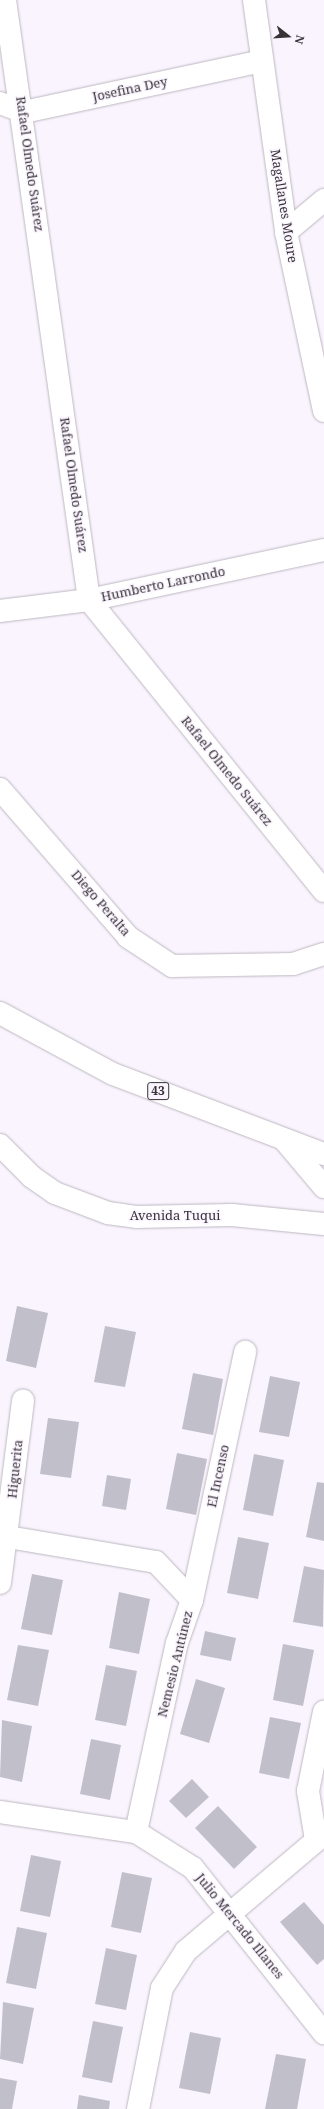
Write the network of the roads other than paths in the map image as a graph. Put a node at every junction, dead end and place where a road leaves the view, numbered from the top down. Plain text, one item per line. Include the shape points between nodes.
1 (5, 0) edge
2 (254, 0) edge
3 (261, 61) junction
4 (0, 104) edge
5 (24, 112) junction
6 (324, 200) edge
7 (286, 232) junction
8 (324, 411) edge
9 (324, 550) edge
10 (89, 600) junction
11 (0, 611) edge
12 (0, 789) edge
13 (324, 891) edge
14 (324, 954) edge
15 (0, 1013) edge
16 (285, 1141) junction
17 (0, 1145) edge
18 (324, 1154) edge
19 (324, 1186) edge
20 (324, 1224) edge
21 (245, 1352) dead end
22 (23, 1400) dead end
23 (8, 1537) junction
24 (0, 1583) edge
25 (192, 1600) junction
26 (324, 1712) edge
27 (0, 1812) edge
28 (136, 1832) junction
29 (320, 1837) edge
30 (232, 1915) junction
31 (324, 2033) edge
32 (138, 2109) edge

1 - 5 street, Rafael Olmedo Suárez
2 - 3 street, Magallanes Moure
3 - 5 street, Josefina Dey
3 - 7 street, Magallanes Moure
4 - 5 street
5 - 10 street, Rafael Olmedo Suárez
6 - 7 street
7 - 8 street, Magallanes Moure
9 - 10 street, Humberto Larrondo
10 - 11 street, Humberto Larrondo
10 - 13 street, Rafael Olmedo Suárez
12 - 14 street, Diego Peralta via 128,937 172,966 293,964
15 - 16 street, 43 via 114,1074
16 - 18 street, 43
16 - 19 street
17 - 20 street, Avenida Tuqui via 32,1177 55,1193 108,1213 136,1217 232,1215
21 - 25 street, El Incenso
22 - 23 street, Higuerita
23 - 24 street, Higuerita
23 - 25 street, Nemesio Antúnez via 156,1562
25 - 28 street, Nemesio Antúnez via 177,1643
26 - 29 street via 308,1791
27 - 28 street, Julio Mercado Illanes
28 - 30 street, Julio Mercado Illanes via 193,1868
29 - 30 street
30 - 31 street, Julio Mercado Illanes
30 - 32 street via 186,1951 162,1988

